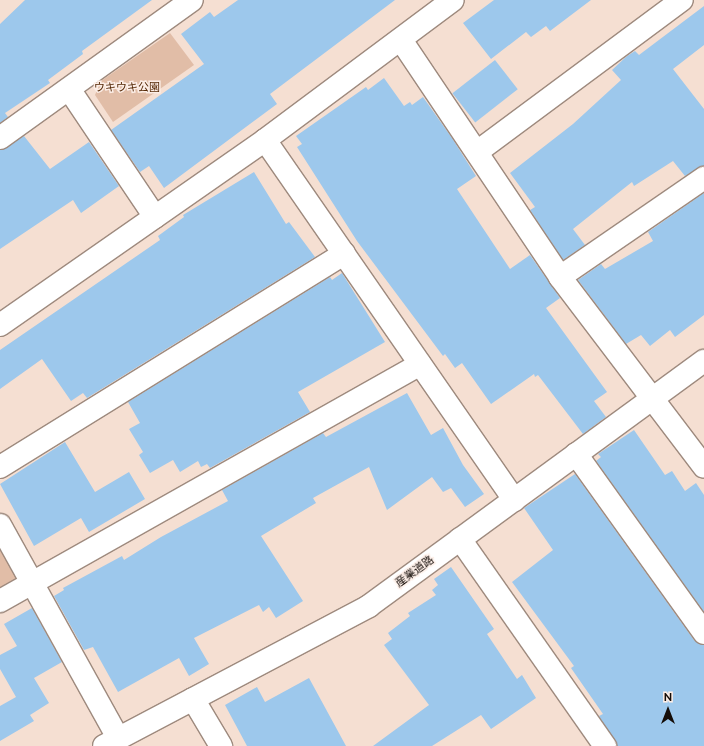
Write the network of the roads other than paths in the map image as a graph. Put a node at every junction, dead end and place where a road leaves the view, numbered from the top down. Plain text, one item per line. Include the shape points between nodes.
1 (192, 0) edge
2 (453, 0) edge
3 (682, 0) edge
4 (402, 40) junction
5 (69, 89) junction
6 (0, 138) edge
7 (265, 140) junction
8 (477, 152) junction
9 (704, 178) edge
10 (155, 217) junction
11 (344, 254) junction
12 (560, 277) junction
13 (0, 325) edge
14 (704, 362) edge
15 (420, 364) junction
16 (654, 398) junction
17 (576, 454) junction
18 (0, 467) edge
19 (704, 467) edge
20 (514, 500) junction
21 (0, 525) edge
22 (460, 539) junction
23 (34, 581) junction
24 (0, 601) edge
25 (704, 633) edge
26 (193, 699) junction
27 (111, 742) edge
28 (221, 746) edge
29 (605, 746) edge

1 - 5 street
2 - 4 street
3 - 8 street
4 - 7 street
4 - 8 street
5 - 6 street
5 - 10 street
7 - 10 street
7 - 11 street
8 - 12 street
9 - 12 street
10 - 13 street
11 - 15 street
11 - 18 street
12 - 16 street
14 - 16 street, 産業道路
15 - 20 street
15 - 23 street
16 - 17 street, 産業道路
16 - 19 street
17 - 20 street, 産業道路
17 - 25 street
20 - 22 street, 産業道路
21 - 23 street
22 - 26 street, 産業道路 via 370,606
22 - 29 street
23 - 24 street
23 - 27 street
26 - 27 street, 産業道路
26 - 28 street

